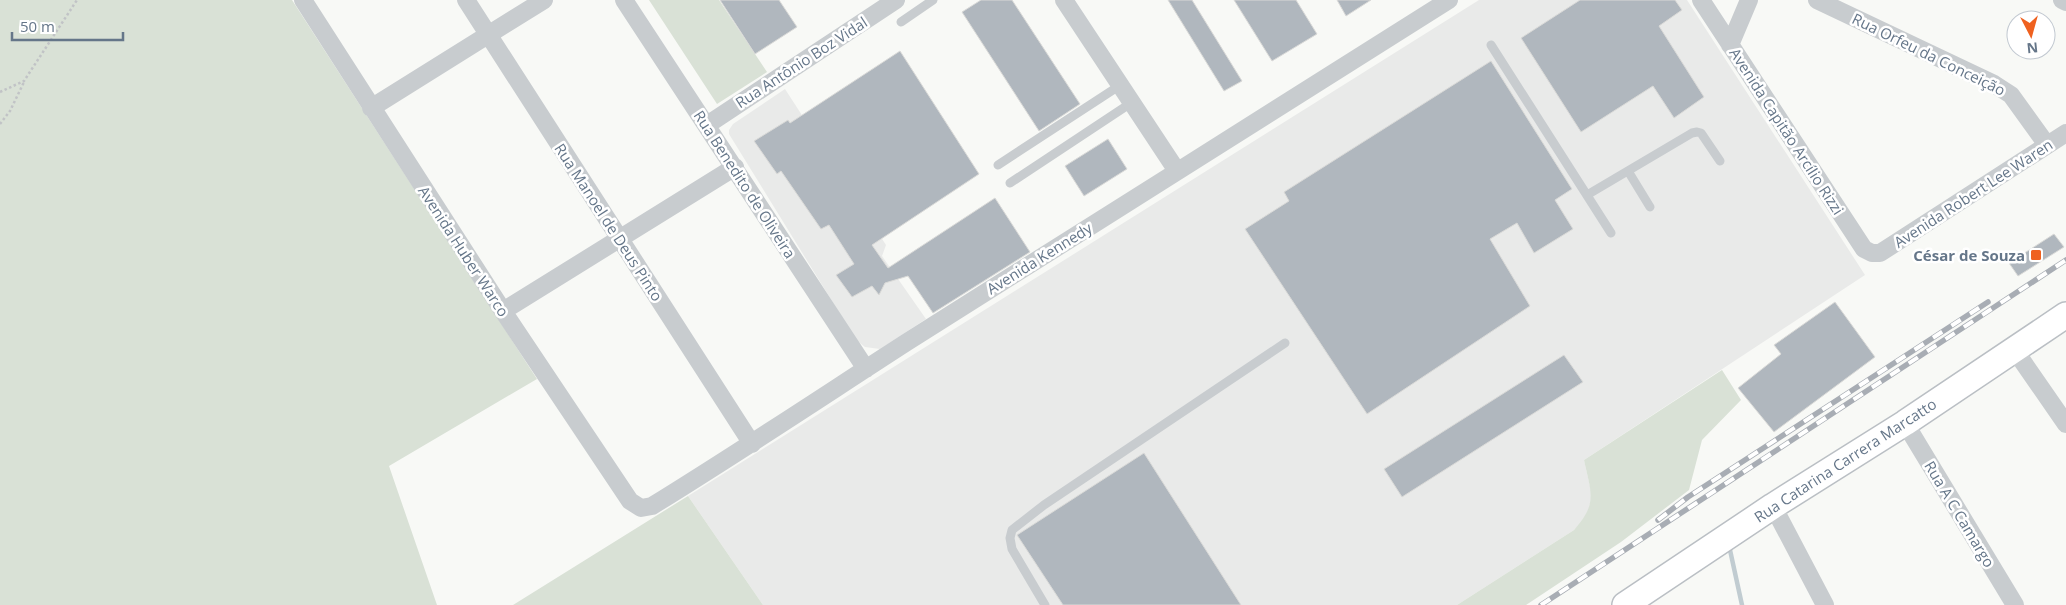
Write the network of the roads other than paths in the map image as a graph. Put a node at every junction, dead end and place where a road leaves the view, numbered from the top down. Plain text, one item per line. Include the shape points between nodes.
1 (303, 0) edge
2 (466, 0) edge
3 (544, 0) edge
4 (624, 0) edge
5 (896, 0) edge
6 (933, 0) edge
7 (1064, 0) edge
8 (1449, 0) edge
9 (1701, 0) edge
10 (1749, 0) edge
11 (1817, 0) edge
12 (2062, 0) edge
13 (2066, 2) edge
14 (901, 22) dead end
15 (489, 35) junction
16 (1491, 45) dead end
17 (1730, 45) junction
18 (1119, 86) junction
19 (1131, 103) junction
20 (371, 108) junction
21 (706, 125) junction
22 (2066, 133) edge
23 (2047, 145) junction
24 (1720, 161) dead end
25 (998, 164) dead end
26 (735, 167) junction
27 (1177, 171) junction
28 (1628, 171) junction
29 (1010, 183) dead end
30 (1587, 195) junction
31 (1650, 207) dead end
32 (1611, 233) dead end
33 (620, 240) junction
34 (1879, 253) joint
35 (503, 311) junction
36 (2066, 315) edge
37 (1285, 343) dead end
38 (2014, 350) junction
39 (866, 369) junction
40 (1904, 423) junction
41 (2066, 424) edge
42 (752, 444) junction
43 (630, 501) joint
44 (1773, 506) junction
45 (1045, 605) edge
46 (1625, 605) edge
47 (1825, 605) edge
48 (2015, 605) edge

1 - 20 street, Avenida Huber Warco
2 - 15 street, Rua Manoel de Deus Pinto
3 - 15 street
4 - 21 street, Rua Benedito de Oliveira
5 - 21 street, Rua Antônio Boz Vidal
6 - 14 lane
7 - 18 street
8 - 27 street, Avenida Kennedy
9 - 17 street, Avenida Capitão Arcílio Rizzi
10 - 17 street
11 - 23 street, Rua Orfeu da Conceição via 1994,84 2011,95
12 - 13 street
15 - 20 street
15 - 33 street, Rua Manoel de Deus Pinto
16 - 30 lane
17 - 34 street, Avenida Capitão Arcílio Rizzi via 1864,249
18 - 19 street
18 - 25 lane
19 - 27 street
19 - 29 lane
20 - 35 street, Avenida Huber Warco
21 - 26 street, Rua Benedito de Oliveira
22 - 23 street, Avenida Robert Lee Waren
23 - 34 street, Avenida Robert Lee Waren
24 - 28 lane via 1697,132
26 - 33 street
26 - 39 street, Rua Benedito de Oliveira
27 - 39 street, Avenida Kennedy
28 - 30 lane
28 - 31 lane
30 - 32 lane
33 - 35 street
33 - 42 street, Rua Manoel de Deus Pinto
35 - 43 street, Avenida Huber Warco
36 - 38 street, Rua Catarina Carrera Marcatto
37 - 45 lane via 1052,499 1012,530 1012,549
38 - 40 street, Rua Catarina Carrera Marcatto
38 - 41 street
39 - 42 street, Avenida Kennedy
40 - 44 street, Rua Catarina Carrera Marcatto
40 - 48 street, Rua A C Camargo
42 - 43 street, Avenida Kennedy via 652,506 641,508
44 - 46 street, Rua Catarina Carrera Marcatto
44 - 47 street

